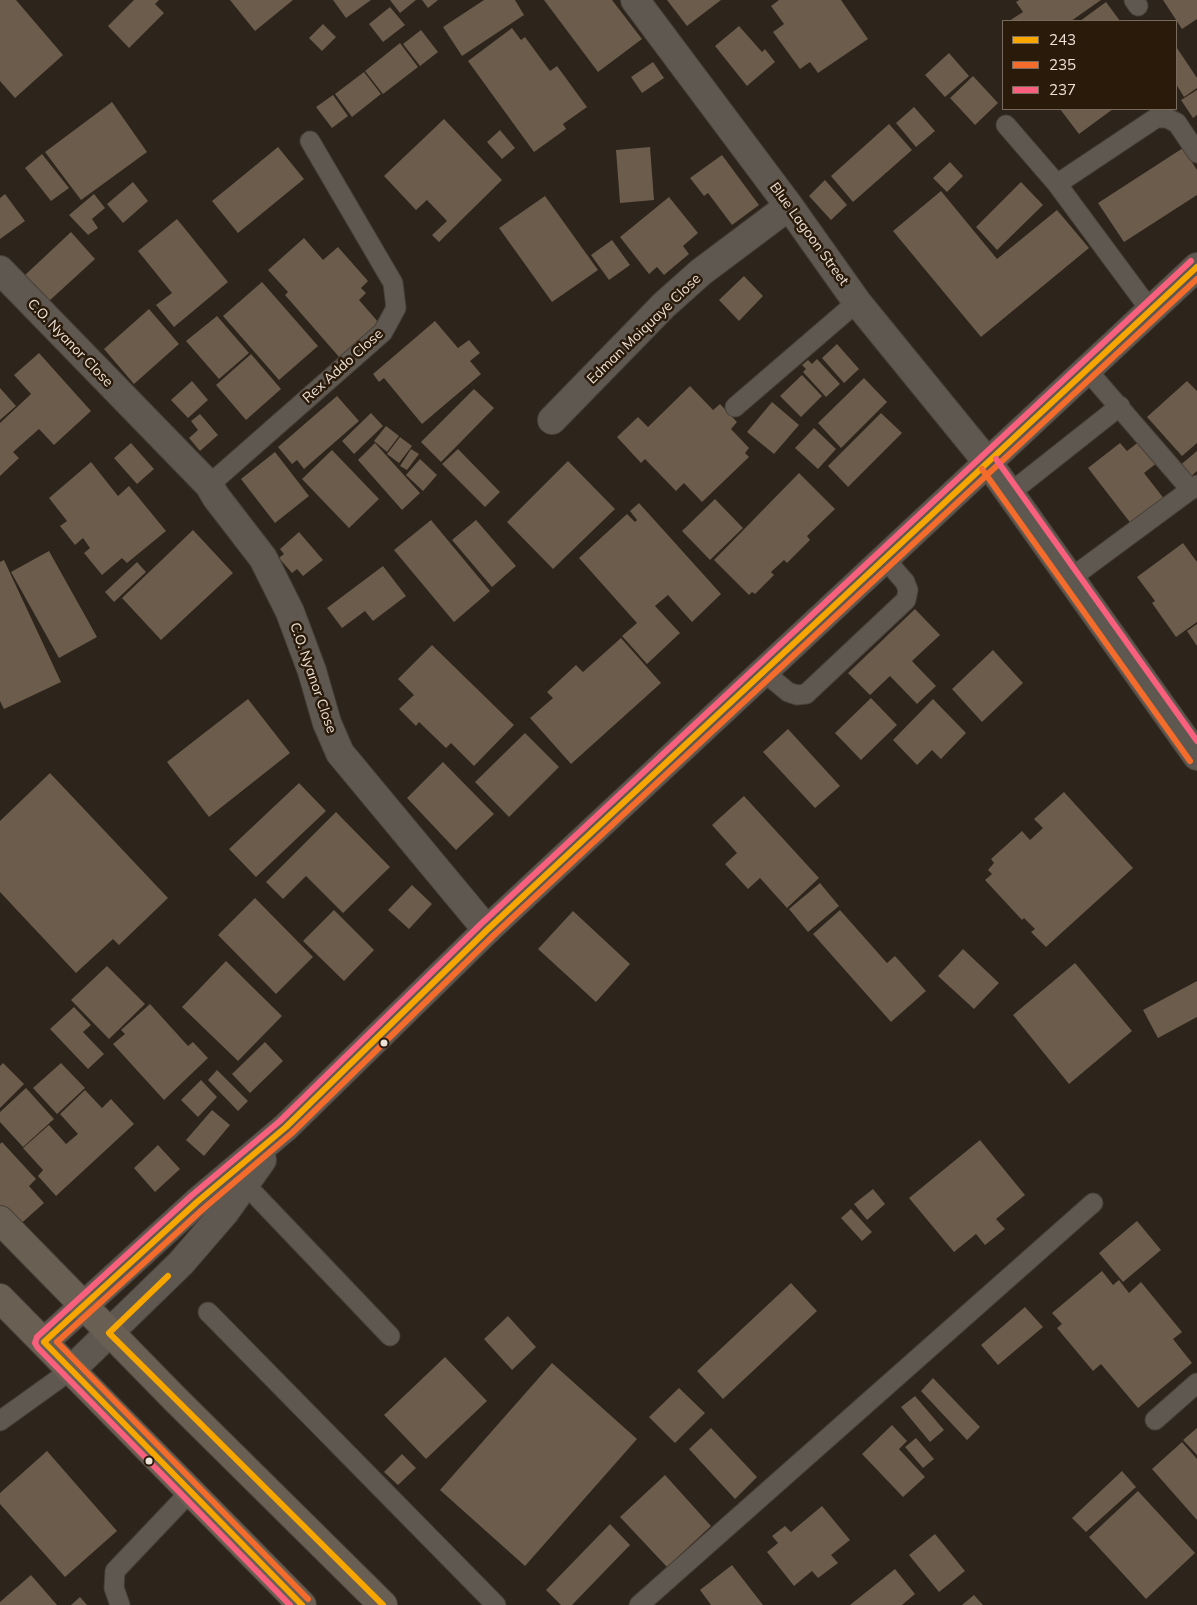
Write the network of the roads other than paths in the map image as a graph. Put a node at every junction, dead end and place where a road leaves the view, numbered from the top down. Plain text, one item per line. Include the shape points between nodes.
1 (636, 0) edge
2 (1006, 125) dead end
3 (310, 140) dead end
4 (1197, 153) edge
5 (1057, 184) junction
6 (789, 206) junction
7 (1197, 267) edge
8 (0, 270) edge
9 (857, 302) junction
10 (1151, 311) junction
11 (1087, 370) junction
12 (1120, 406) junction
13 (735, 407) dead end
14 (552, 420) dead end
15 (988, 464) junction
16 (209, 485) junction
17 (1194, 488) edge
18 (1010, 493) junction
19 (885, 559) junction
20 (1071, 578) junction
21 (764, 672) junction
22 (1197, 756) edge
23 (487, 930) junction
24 (286, 1127) junction
25 (245, 1184) junction
26 (1094, 1203) dead end
27 (0, 1220) edge
28 (0, 1298) edge
29 (84, 1304) junction
30 (208, 1312) dead end
31 (110, 1333) junction
32 (390, 1336) dead end
33 (44, 1342) junction
34 (71, 1370) junction
35 (1197, 1383) edge
36 (1155, 1420) dead end
37 (0, 1421) edge
38 (190, 1492) junction
39 (120, 1605) edge
40 (302, 1605) edge
41 (383, 1605) edge
42 (496, 1605) edge
43 (639, 1605) edge

1 - 6 street, Blue Lagoon Street
2 - 5 lane
3 - 16 lane, Rex Addo Close via 393,283 396,308 383,332
4 - 5 lane via 1177,124 1168,118 1156,118
5 - 10 lane
6 - 9 street, Blue Lagoon Street
6 - 14 street, Edman Moiquaye Close via 701,272
7 - 10 street
8 - 16 street, C.O. Nyanor Close
9 - 13 lane
9 - 15 street, Blue Lagoon Street
10 - 11 street
11 - 12 lane
11 - 15 street
12 - 17 lane
12 - 18 lane
15 - 18 street, Blue Lagoon Street
15 - 19 street
16 - 23 street, C.O. Nyanor Close via 262,558 286,604 304,645 327,723 340,753
17 - 20 lane
18 - 20 street, Blue Lagoon Street
19 - 21 street
19 - 21 lane via 905,582 908,590 906,600 813,688 796,696
20 - 22 street, Blue Lagoon Street
21 - 23 street
23 - 24 street
24 - 25 street
24 - 29 street
25 - 31 street via 181,1264
25 - 32 lane
26 - 43 lane
27 - 29 highway
28 - 33 highway
29 - 31 highway
29 - 33 street
30 - 42 lane
31 - 34 street
31 - 41 highway
33 - 34 highway
34 - 37 lane
34 - 38 highway
35 - 36 lane
38 - 39 lane via 115,1571 114,1588
38 - 40 highway

